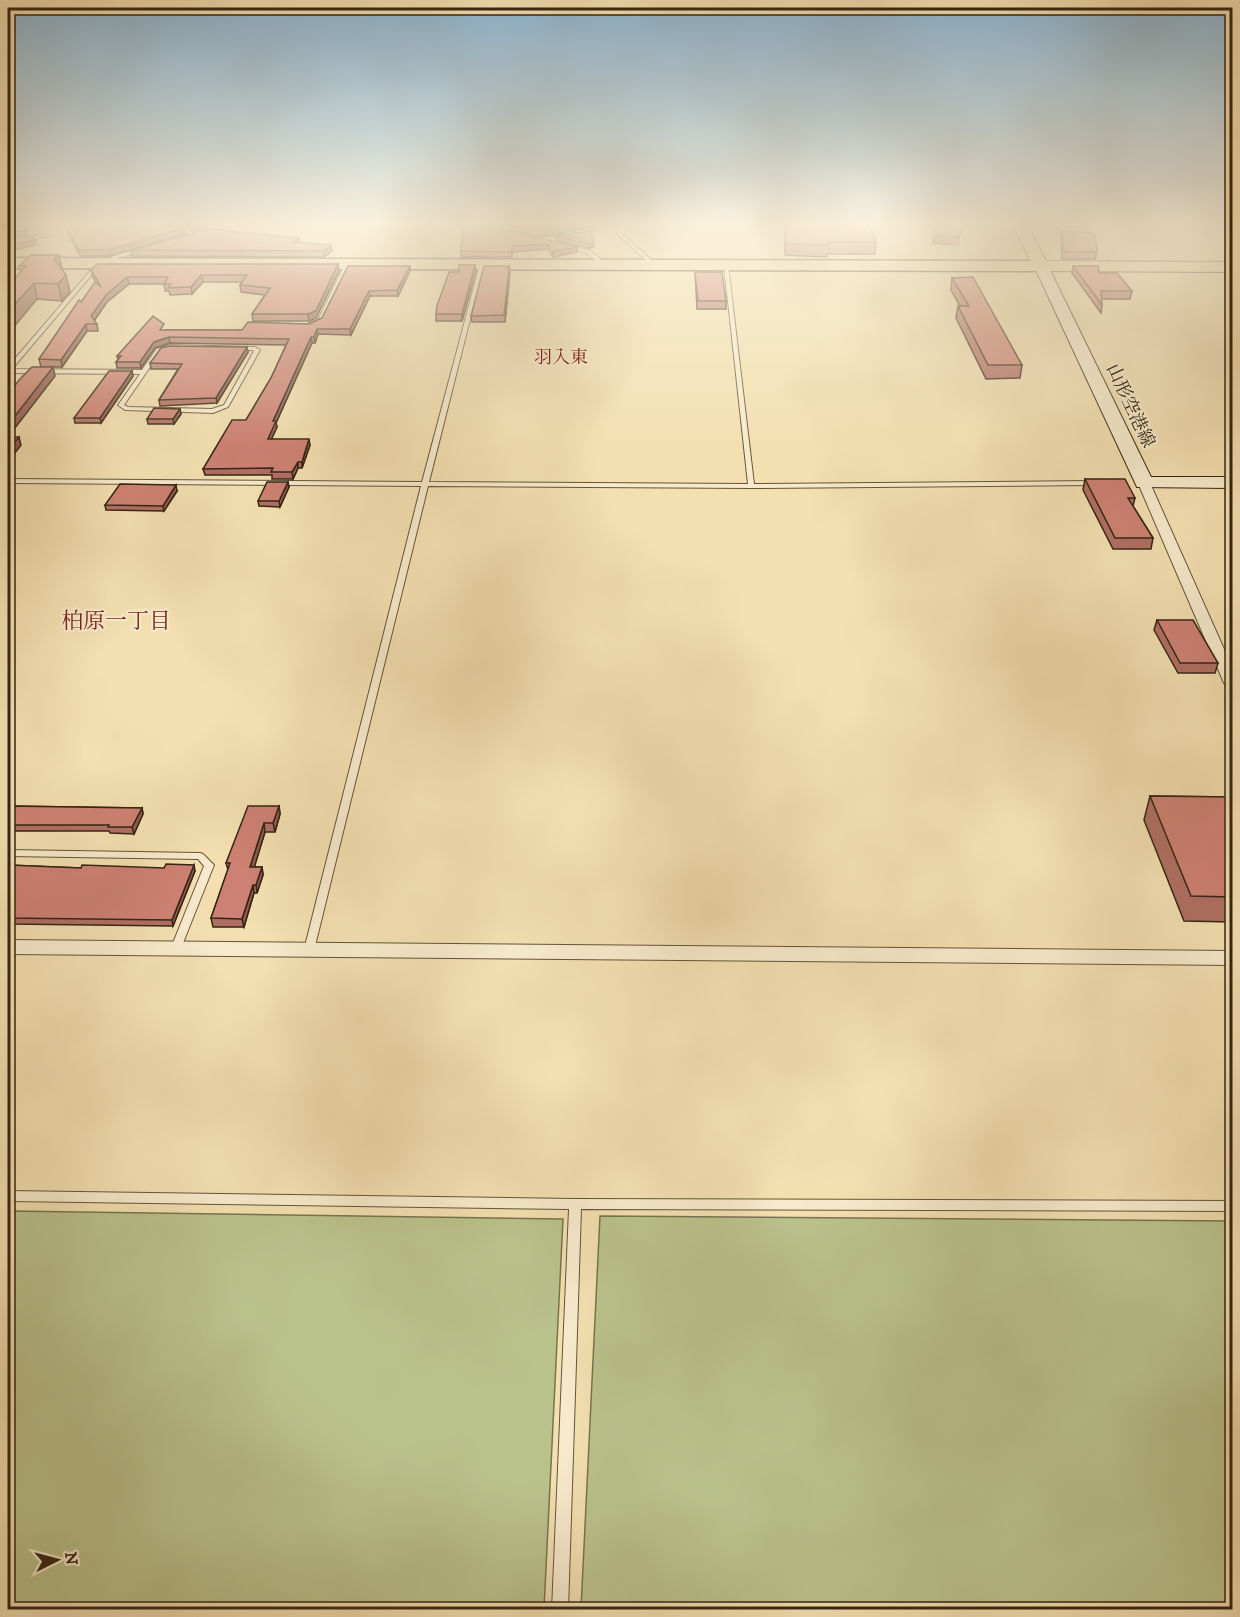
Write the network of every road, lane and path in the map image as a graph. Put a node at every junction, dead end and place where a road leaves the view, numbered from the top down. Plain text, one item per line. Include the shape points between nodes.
1 (73, 297) edge
2 (332, 297) edge
3 (473, 297) edge
4 (730, 297) edge
5 (1055, 297) edge
6 (298, 325) edge
7 (8, 370) edge
8 (143, 372) junction
9 (10, 481) edge
10 (425, 483) junction
11 (1108, 483) edge
12 (1138, 483) junction
13 (1233, 483) edge
14 (750, 486) junction
15 (8, 488) edge
16 (1233, 683) edge
17 (8, 854) edge
18 (8, 947) edge
19 (176, 948) junction
20 (309, 950) junction
21 (1233, 958) edge
22 (8, 1196) edge
23 (575, 1204) junction
24 (1233, 1206) edge
25 (560, 1610) edge

1 - 7 lane
2 - 6 lane via 321,321
3 - 10 lane
4 - 14 lane
5 - 12 main road, 山形空港線
7 - 8 lane
8 - 8 lane via 121,405 127,409 213,411 226,406 258,350 170,347 159,350
9 - 10 lane
9 - 15 lane
10 - 14 lane
10 - 20 lane
11 - 14 lane
12 - 13 main road
12 - 16 street
17 - 19 lane via 200,856 209,865
18 - 19 street
19 - 20 street
20 - 21 street
22 - 23 lane
23 - 24 lane
23 - 25 lane

